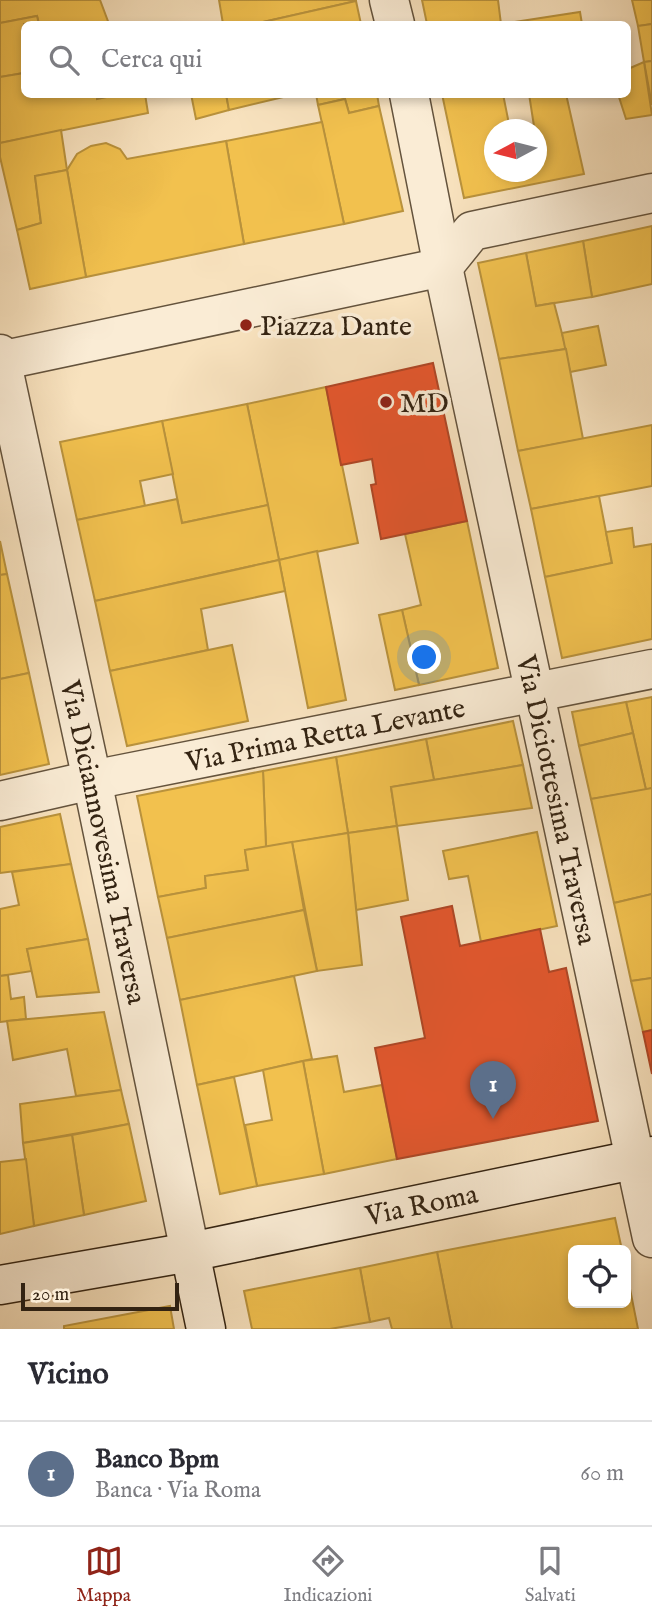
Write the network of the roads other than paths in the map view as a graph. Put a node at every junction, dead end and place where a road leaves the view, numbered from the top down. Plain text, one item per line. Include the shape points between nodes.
1 (389, 0) edge
2 (393, 21) edge
3 (410, 98) edge
4 (652, 192) edge
5 (443, 267) junction
6 (0, 359) edge
7 (652, 669) edge
8 (536, 692) junction
9 (92, 780) junction
10 (0, 801) edge
11 (644, 1158) edge
12 (652, 1238) edge
13 (190, 1252) junction
14 (0, 1285) edge
15 (206, 1329) edge

1 - 2 street
3 - 5 street, Via Diciottesima Traversa
4 - 5 street via 472,230
5 - 6 street
5 - 8 street, Via Diciottesima Traversa
6 - 9 street, Via Diciannovesima Traversa
7 - 8 street, Via Prima Retta Levante
8 - 9 street, Via Prima Retta Levante
8 - 11 street, Via Diciottesima Traversa
9 - 10 street, Via Prima Retta Levante
9 - 13 street, Via Diciannovesima Traversa
11 - 12 street, Via Diciottesima Traversa
11 - 13 street, Via Roma
13 - 14 street, Via Roma
13 - 15 street, Via Diciannovesima Traversa

